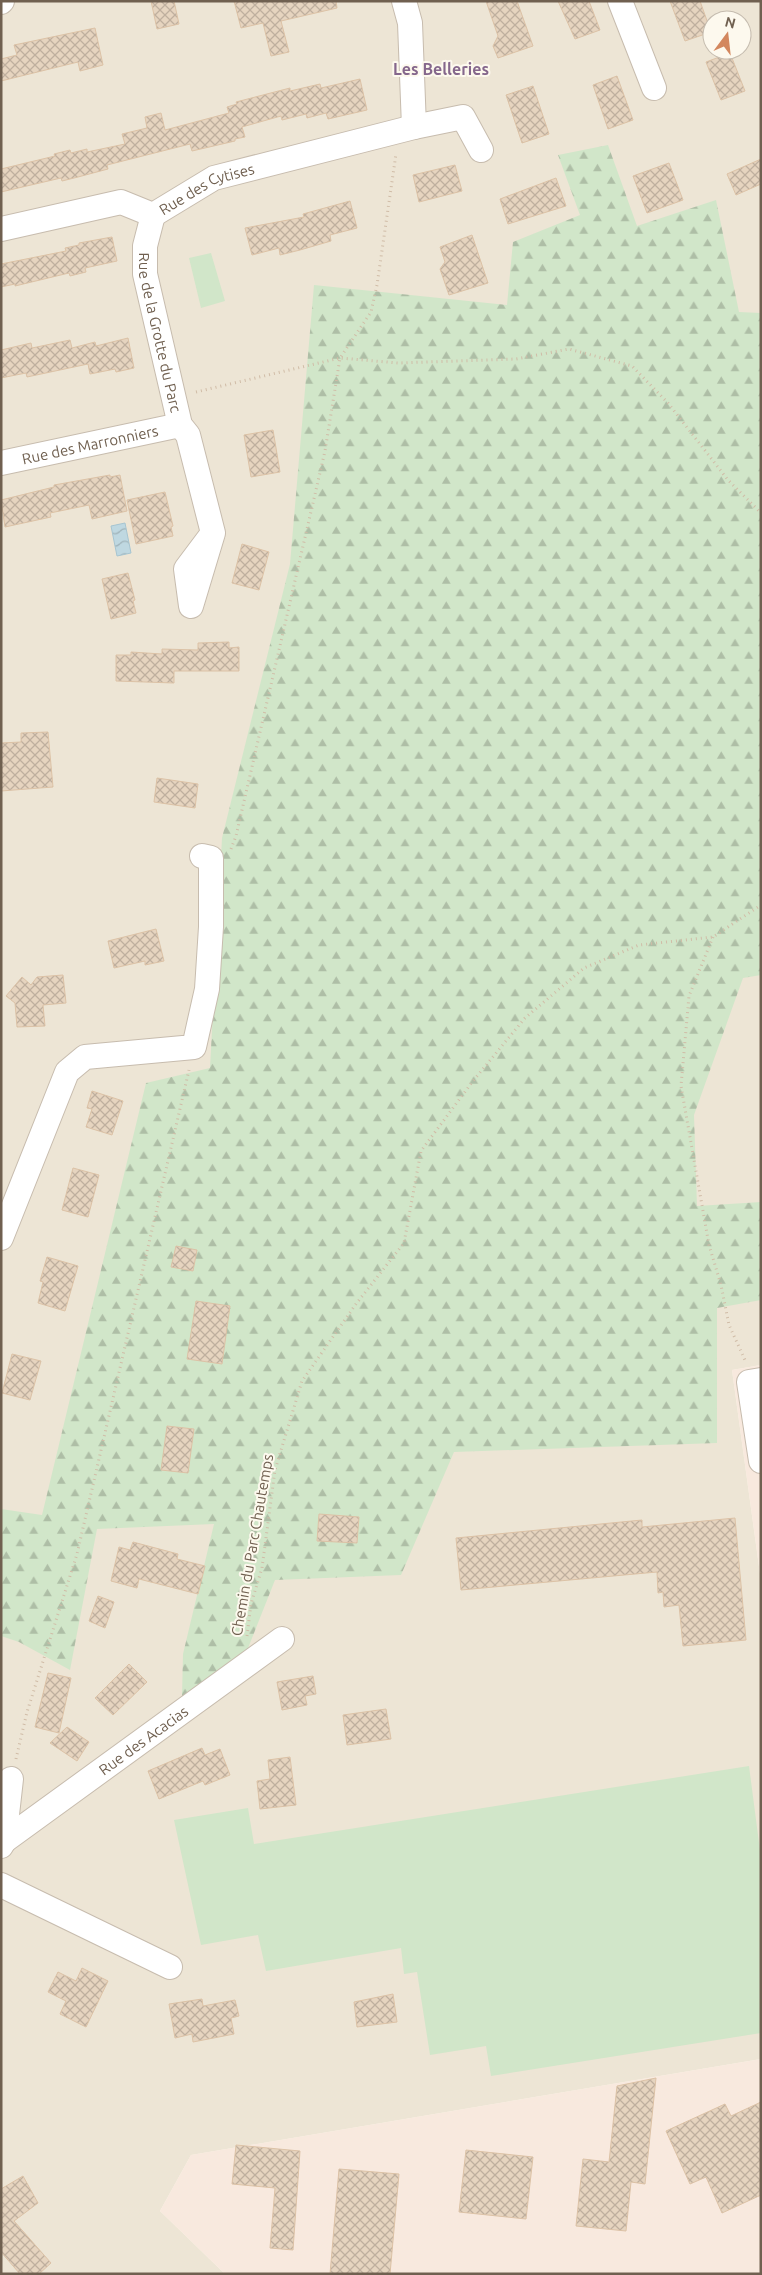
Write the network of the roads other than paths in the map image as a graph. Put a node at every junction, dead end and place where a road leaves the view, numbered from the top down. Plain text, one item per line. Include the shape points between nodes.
1 (404, 1) edge
2 (620, 1) edge
3 (654, 88) dead end
4 (407, 129) junction
5 (481, 150) dead end
6 (153, 216) junction
7 (1, 230) edge
8 (180, 425) junction
9 (1, 463) edge
10 (213, 533) dead end
11 (202, 856) dead end
12 (1, 1238) edge
13 (756, 1373) edge
14 (761, 1461) edge
15 (282, 1639) dead end
16 (11, 1779) road end
17 (3, 1843) edge
18 (1, 1885) edge
19 (170, 1967) dead end

1 - 4 street via 410,23
2 - 3 street
4 - 5 street, Rue des Cytises via 463,117
4 - 6 street, Rue des Cytises via 214,178
6 - 7 street, Rue des Cytises via 120,202
6 - 8 street, Rue de la Grotte du Parc via 145,246 145,274
8 - 9 street, Rue des Marronniers
8 - 10 street, Rue de la Grotte du Parc via 188,435
11 - 12 street via 211,858 211,927 207,989 194,1047 85,1057 67,1072
13 - 14 street via 749,1382
15 - 17 street, Rue des Acacias
16 - 17 street, Rue des Acacias
18 - 19 street

